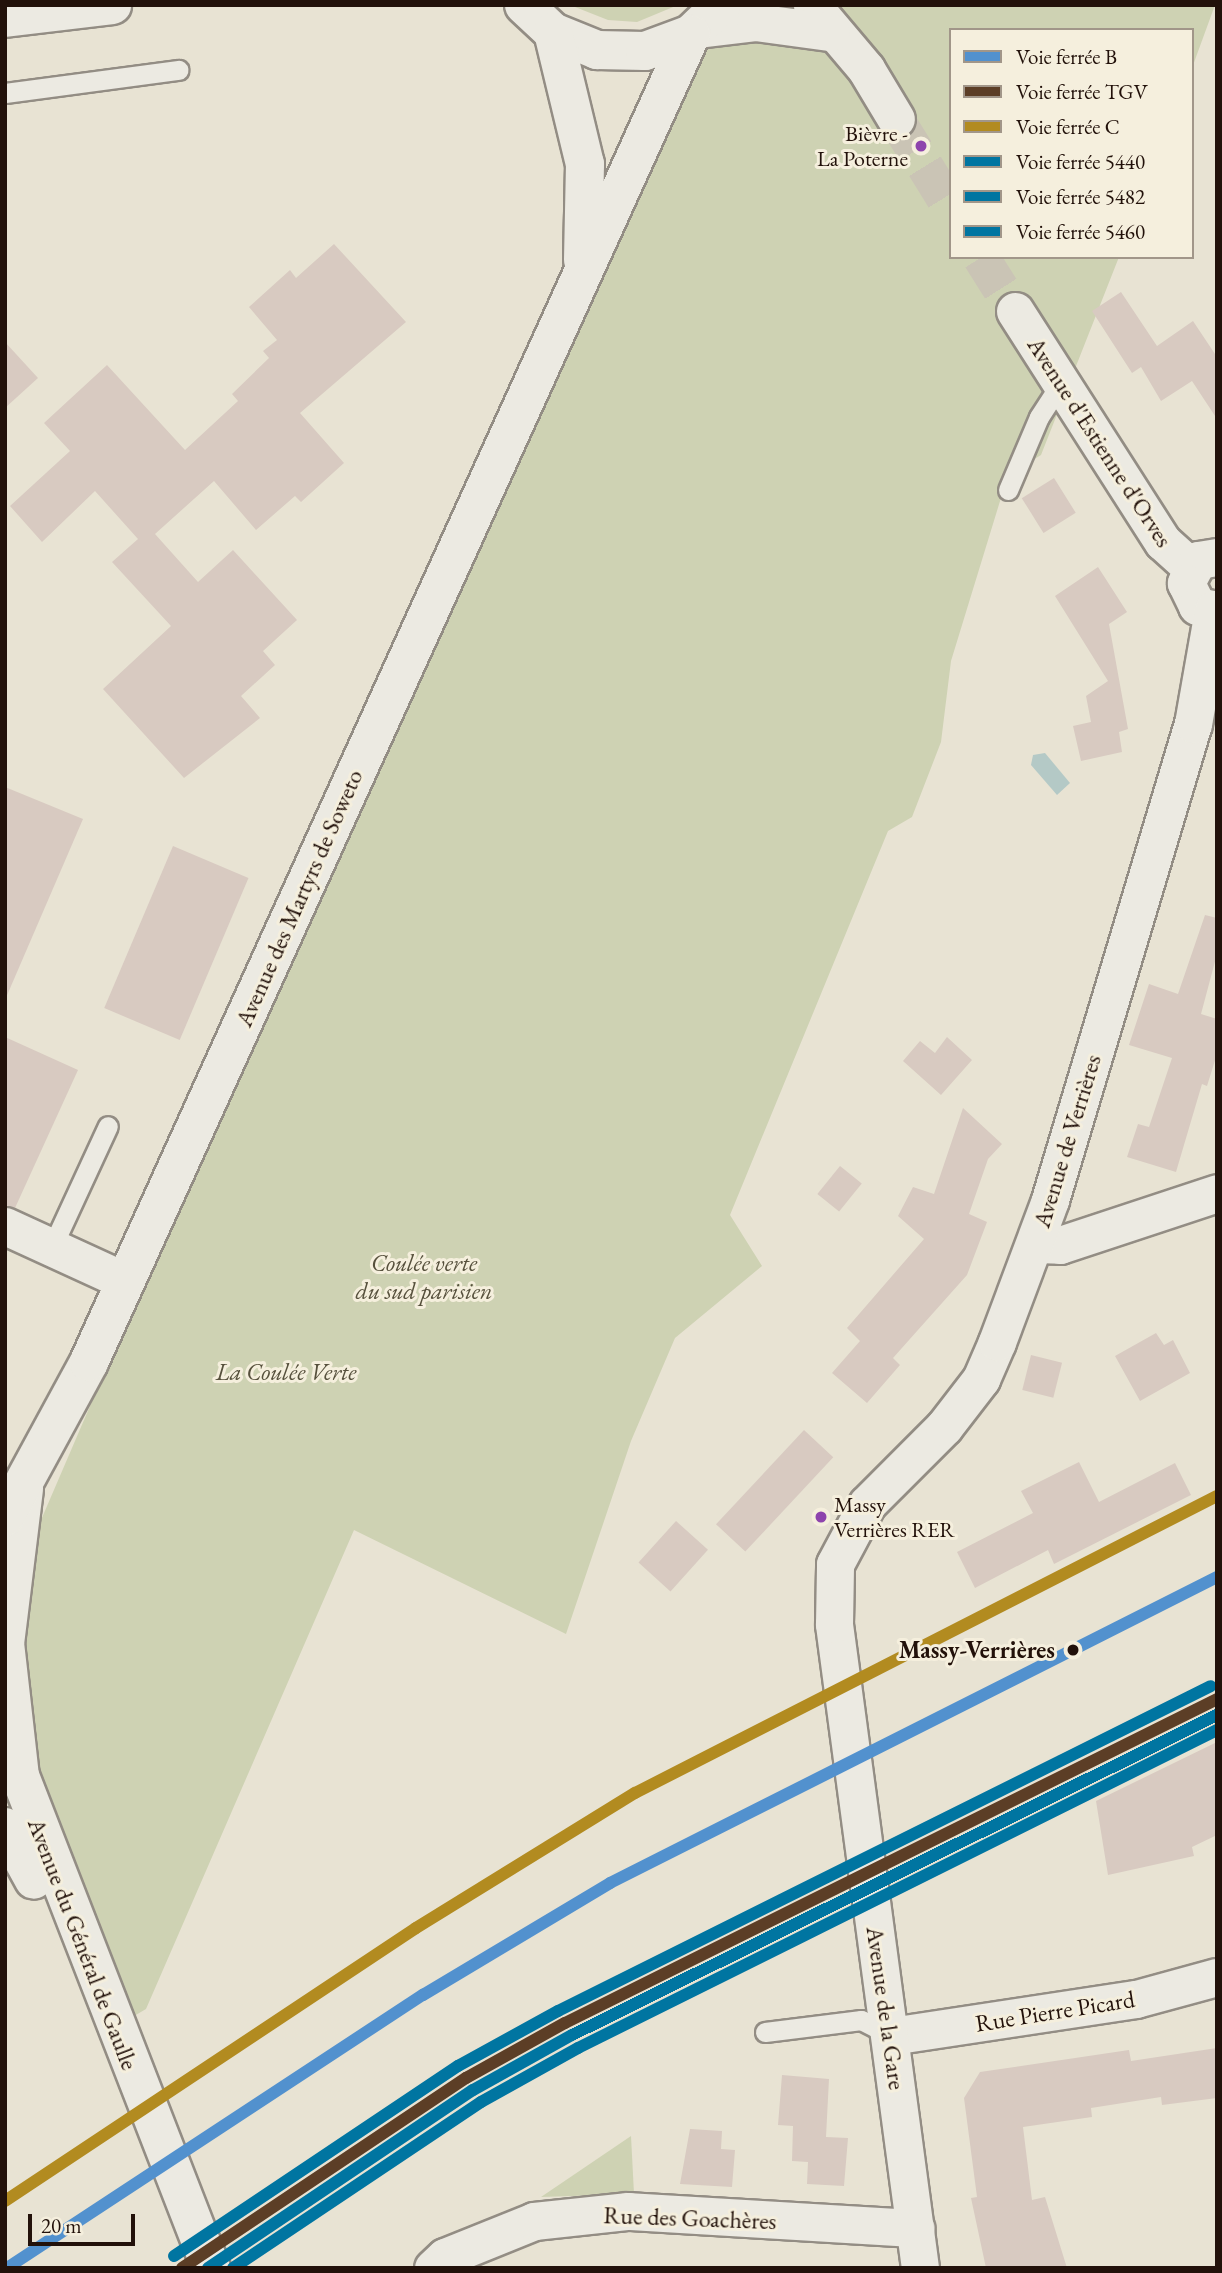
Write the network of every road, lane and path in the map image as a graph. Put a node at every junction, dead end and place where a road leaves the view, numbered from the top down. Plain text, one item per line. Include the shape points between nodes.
1 (112, 5) edge
2 (522, 6) edge
3 (5, 18) edge
4 (821, 18) edge
5 (703, 23) edge
6 (553, 32) junction
7 (178, 70) dead end
8 (5, 93) edge
9 (896, 119) tunnel mouth
10 (583, 273) junction
11 (1015, 311) tunnel mouth
12 (1061, 383) junction
13 (1008, 490) dead end
14 (1204, 562) edge
15 (1215, 610) edge
16 (108, 1126) dead end
17 (1217, 1193) edge
18 (5, 1226) edge
19 (1036, 1244) junction
20 (52, 1247) junction
21 (125, 1281) junction
22 (25, 1484) junction
23 (5, 1517) edge
24 (834, 1624) joint
25 (5, 1827) edge
26 (1217, 1977) edge
27 (765, 2032) dead end
28 (891, 2036) junction
29 (915, 2228) junction
30 (189, 2268) edge
31 (211, 2268) edge
32 (433, 2268) edge
33 (920, 2268) edge

1 - 3 main road
2 - 6 main road
4 - 5 street
4 - 9 street via 866,69
5 - 6 main road via 645,51 597,50
5 - 10 main road, Avenue des Martyrs de Soweto
6 - 10 main road, Avenue des Martyrs de Soweto via 585,164
7 - 8 lane
10 - 21 main road, Avenue des Martyrs de Soweto
11 - 12 street, Avenue d'Estienne d'Orves
12 - 13 lane via 1039,417
12 - 14 street, Avenue d'Estienne d'Orves via 1168,549
14 - 15 street via 1187,592 1197,606
15 - 19 street, Avenue de Verrières via 1193,724
16 - 20 lane
17 - 19 street via 1060,1245
18 - 20 street
19 - 24 street, Avenue de Verrières via 981,1379 944,1427 867,1504 844,1541 835,1564
20 - 21 street
21 - 22 main road, Avenue des Martyrs de Soweto
22 - 23 main road, Avenue des Martyrs de Soweto
22 - 31 main road, Avenue du Général de Gaulle via 5,1643 19,1776
24 - 28 street, Avenue de la Gare
25 - 30 main road, Avenue du Général de Gaulle via 31,1872
26 - 28 street, Rue Pierre Picard via 1136,1999
27 - 28 lane via 861,2020
28 - 29 street, Avenue de la Gare
29 - 32 street, Rue des Goachères via 628,2211 534,2221 445,2257
29 - 33 street, Avenue de la Gare

